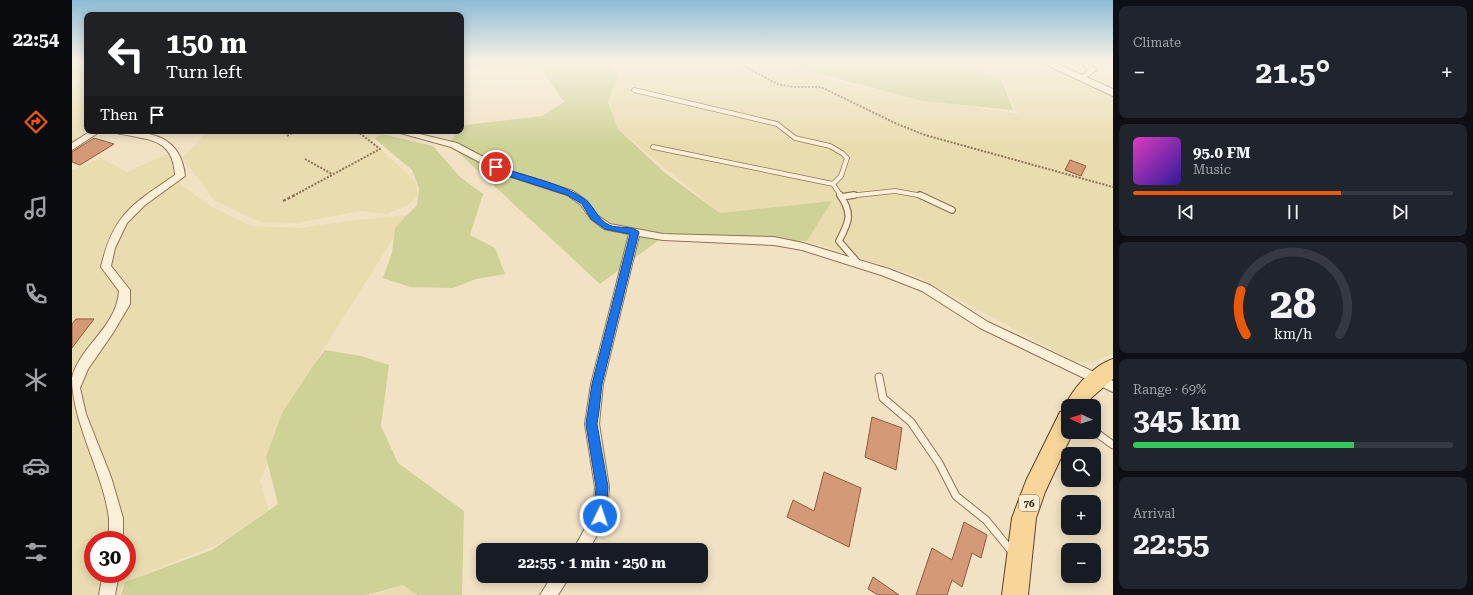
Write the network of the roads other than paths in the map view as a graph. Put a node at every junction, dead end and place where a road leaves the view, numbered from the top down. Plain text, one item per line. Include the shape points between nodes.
1 (634, 90) dead end
2 (93, 134) edge
3 (132, 134) edge
4 (409, 134) edge
5 (653, 147) dead end
6 (72, 148) edge
7 (833, 184) junction
8 (841, 197) junction
9 (952, 210) dead end
10 (635, 232) junction
11 (858, 263) junction
12 (1113, 366) edge
13 (878, 377) dead end
14 (1106, 383) edge
15 (1080, 399) edge
16 (1061, 433) edge
17 (1101, 436) edge
18 (1113, 445) edge
19 (116, 531) edge
20 (585, 543) edge
21 (1018, 559) junction
22 (109, 583) edge
23 (557, 583) edge
24 (1018, 592) edge
25 (107, 595) edge
26 (548, 595) edge

1 - 7 lane via 777,124 794,137 841,151 847,158 841,176
2 - 6 street
3 - 19 street via 165,142 174,150 180,163 180,176 136,205 122,220 109,250 106,266 125,290 124,304 83,366 74,388 80,414 116,518
4 - 10 street via 454,145 505,172 570,193 584,203 594,217 607,227
5 - 7 lane
7 - 8 lane
8 - 9 lane via 872,192 902,192 926,197
8 - 11 lane via 849,209 850,220 839,241
10 - 11 street via 663,237 774,241
10 - 20 street via 597,384 592,424 602,487 600,516
11 - 14 street via 926,288 984,325
12 - 14 main road
13 - 21 lane via 883,398 911,422 939,463 956,496 986,520
14 - 15 main road via 1084,392
16 - 21 main road, 76 via 1034,489 1024,518
17 - 18 lane
21 - 24 main road, 76
22 - 25 street
23 - 26 street

